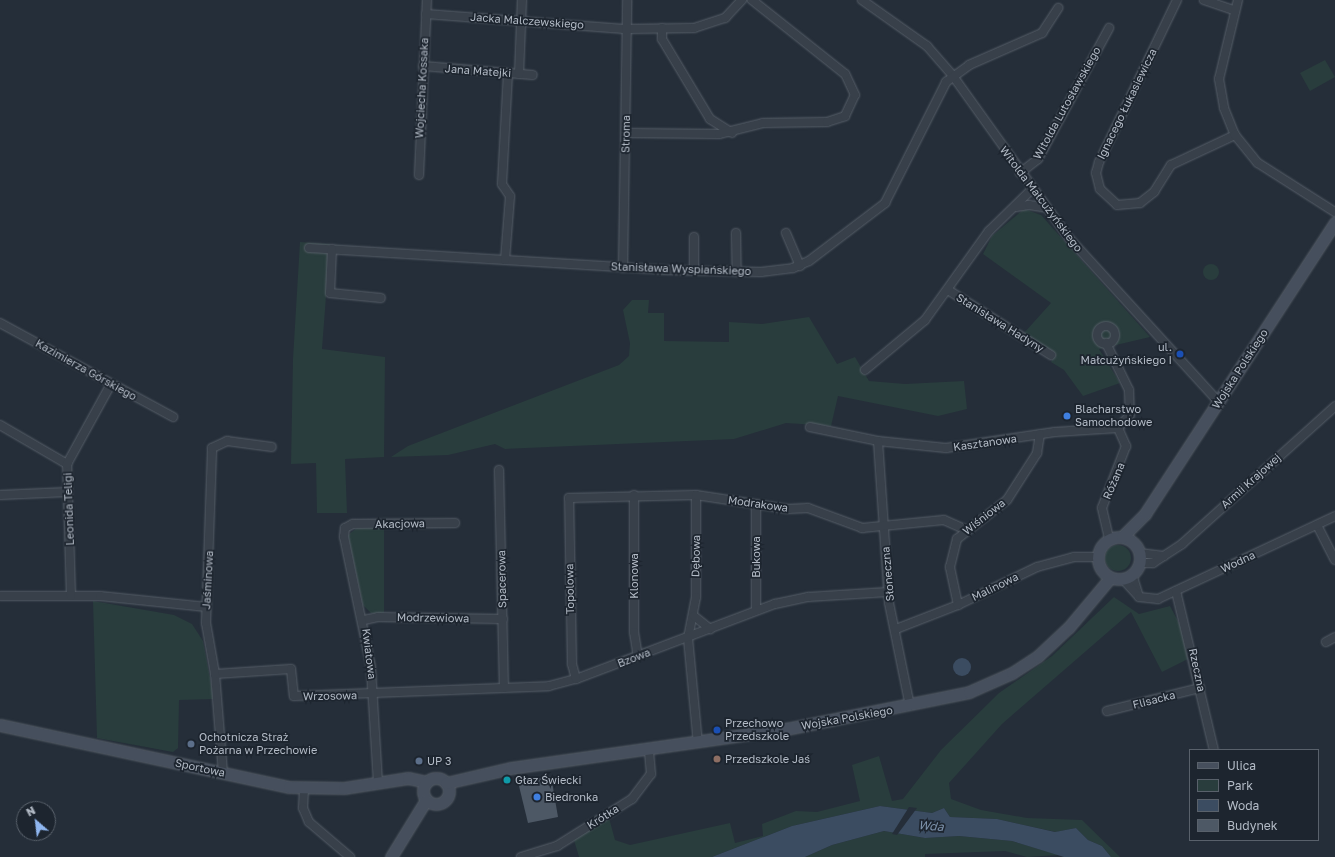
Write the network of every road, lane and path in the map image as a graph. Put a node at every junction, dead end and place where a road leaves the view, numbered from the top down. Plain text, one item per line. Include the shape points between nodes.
1 (428, 0) edge
2 (522, 0) edge
3 (627, 0) edge
4 (742, 0) edge
5 (752, 0) edge
6 (862, 0) edge
7 (1177, 0) edge
8 (1204, 0) edge
9 (1238, 0) edge
10 (1058, 8) dead end
11 (1233, 10) junction
12 (426, 14) junction
13 (521, 21) junction
14 (628, 28) junction
15 (662, 28) junction
16 (1109, 28) dead end
17 (423, 66) junction
18 (508, 73) junction
19 (519, 74) junction
20 (533, 75) dead end
21 (953, 76) junction
22 (732, 133) junction
23 (626, 134) junction
24 (1235, 135) junction
25 (1020, 173) junction
26 (419, 175) dead end
27 (1032, 189) junction
28 (1014, 208) junction
29 (1046, 208) junction
30 (1335, 212) edge
31 (1335, 223) edge
32 (736, 233) dead end
33 (786, 233) dead end
34 (694, 237) dead end
35 (309, 248) dead end
36 (332, 249) junction
37 (505, 260) junction
38 (800, 266) junction
39 (623, 268) junction
40 (694, 271) junction
41 (737, 272) junction
42 (948, 290) junction
43 (381, 298) dead end
44 (0, 323) edge
45 (1106, 343) dead end
46 (1051, 355) dead end
47 (865, 370) dead end
48 (111, 384) junction
49 (1219, 402) junction
50 (1335, 406) edge
51 (173, 417) dead end
52 (0, 425) edge
53 (810, 427) dead end
54 (1118, 428) junction
55 (1040, 434) junction
56 (878, 441) junction
57 (272, 447) dead end
58 (67, 464) junction
59 (499, 470) dead end
60 (68, 492) junction
61 (0, 495) edge
62 (634, 495) junction
63 (696, 495) junction
64 (569, 498) joint
65 (756, 504) junction
66 (1145, 514) junction
67 (1335, 516) edge
68 (455, 523) dead end
69 (1317, 524) junction
70 (884, 526) junction
71 (345, 528) joint
72 (966, 530) junction
73 (1122, 537) junction
74 (1110, 538) junction
75 (1138, 553) junction
76 (1097, 557) junction
77 (1335, 560) edge
78 (1106, 574) junction
79 (1127, 577) junction
80 (1176, 591) junction
81 (888, 592) junction
82 (0, 596) edge
83 (71, 596) junction
84 (958, 605) junction
85 (206, 607) junction
86 (756, 610) junction
87 (694, 616) junction
88 (503, 618) junction
89 (364, 620) junction
90 (710, 629) junction
91 (896, 629) junction
92 (1335, 637) edge
93 (688, 638) junction
94 (1326, 642) dead end
95 (638, 656) junction
96 (215, 674) junction
97 (576, 679) junction
98 (504, 688) junction
99 (1200, 688) junction
100 (373, 695) junction
101 (910, 706) junction
102 (1107, 711) dead end
103 (0, 725) edge
104 (698, 743) junction
105 (1214, 749) edge
106 (649, 750) junction
107 (224, 773) junction
108 (378, 783) junction
109 (448, 787) junction
110 (304, 789) junction
111 (427, 794) junction
112 (350, 857) edge
113 (391, 857) edge
114 (521, 857) edge

1 - 12 street, Wojciecha Kossaka
2 - 13 street
3 - 14 street, Stroma
4 - 15 street, Jacka Malczewskiego via 715,23 694,28
5 - 22 street via 846,74 855,89 855,100 852,109 836,121 763,123
6 - 21 street, Witolda Małcużyńskiego via 910,31
7 - 24 street, Ignacego Łukasiewicza via 1099,162 1096,173 1100,190 1117,205 1140,203 1154,192 1171,165
8 - 11 street
9 - 11 street
10 - 21 street via 1042,33 969,66
11 - 24 street via 1219,79 1224,108
12 - 13 street, Jacka Malczewskiego
12 - 17 street, Wojciecha Kossaka
13 - 14 street, Jacka Malczewskiego
13 - 19 street
14 - 15 street, Jacka Malczewskiego
14 - 23 street, Stroma
15 - 22 street via 662,39 710,119
16 - 25 street, Witolda Lutosławskiego via 1038,159
17 - 18 street, Jana Matejki
17 - 26 street, Wojciecha Kossaka
18 - 19 street, Jana Matejki
18 - 37 street via 502,184 510,196
19 - 20 street, Jana Matejki
21 - 25 street, Witolda Małcużyńskiego
21 - 38 street, Stanisława Wyspiańskiego via 934,102 901,177 885,203
22 - 23 street
23 - 39 street, Stroma
24 - 30 street via 1258,163
25 - 27 street, Witolda Małcużyńskiego
27 - 28 street
27 - 29 street, Witolda Małcużyńskiego
28 - 29 street via 1029,205
28 - 42 street via 989,231
29 - 49 street, Witolda Małcużyńskiego via 1093,266
31 - 49 street, Wojska Polskiego
32 - 41 street
33 - 38 street
34 - 40 street
35 - 36 street, Stanisława Wyspiańskiego
36 - 37 street, Stanisława Wyspiańskiego
36 - 43 street via 330,293
37 - 39 street, Stanisława Wyspiańskiego
38 - 41 street, Stanisława Wyspiańskiego via 774,272
39 - 40 street, Stanisława Wyspiańskiego
40 - 41 street, Stanisława Wyspiańskiego
42 - 46 street, Stanisława Hadyny
42 - 47 street via 911,334
44 - 48 street, Kazimierza Górskiego
45 - 54 street via 1129,390 1130,415
48 - 51 street, Kazimierza Górskiego
48 - 58 street, Leonida Teligi
49 - 66 street, Wojska Polskiego
50 - 75 street, Armii Krajowej via 1167,556 1153,563
52 - 58 street
53 - 56 street, Kasztanowa
54 - 55 street, Kasztanowa via 1109,426
54 - 74 street, Różana via 1126,446 1102,508
55 - 56 street, Kasztanowa via 946,448
55 - 72 street, Wiśniowa via 1037,453 1007,500
56 - 70 street, Słoneczna
57 - 85 street, Jaśminowa via 227,441 212,448
58 - 60 street, Leonida Teligi
59 - 88 street, Spacerowa
60 - 61 street
60 - 83 street, Leonida Teligi
62 - 63 street, Modrakowa
62 - 64 street, Modrakowa
62 - 95 street, Klonowa via 634,632
63 - 65 street, Modrakowa
63 - 87 street, Dębowa
64 - 97 street, Topolowa via 572,664
65 - 70 street, Modrakowa via 808,508 862,528
65 - 86 street, Bukowa
66 - 73 street, Wojska Polskiego
66 - 75 street, Wojska Polskiego
67 - 69 street, Wodna
68 - 71 street, Akacjowa via 353,524
69 - 77 street
69 - 80 street, Wodna
70 - 72 street, Modrakowa via 944,520
70 - 81 street, Słoneczna
71 - 89 street, Kwiatowa via 344,537
72 - 84 street, Wiśniowa via 957,540 950,567
73 - 74 street
73 - 75 street
74 - 76 street via 1099,550
75 - 79 street
76 - 78 street
76 - 84 street, Malinowa via 1074,557 1037,568
78 - 79 street
78 - 101 street, Wojska Polskiego via 1092,596 1052,644 1022,668 969,692
79 - 80 street, Wodna via 1139,597 1158,599
80 - 99 street, Rzeczna
81 - 86 street, Bzowa via 808,596
81 - 91 street, Słoneczna
82 - 83 street
83 - 85 street
84 - 91 street, Malinowa
85 - 96 street, Jaśminowa
86 - 90 street, Bzowa
87 - 90 street
87 - 93 street, Dębowa
88 - 89 street, Modrzewiowa via 378,617
88 - 98 street, Spacerowa
89 - 100 street, Kwiatowa
90 - 93 street, Bzowa
91 - 101 street, Słoneczna
92 - 94 street
93 - 95 street, Bzowa
93 - 104 street
95 - 97 street, Bzowa
96 - 100 street, Wrzosowa via 291,668 294,696
96 - 107 street, Jaśminowa
97 - 98 street, Bzowa via 549,686
98 - 100 street, Bzowa
99 - 102 street, Flisacka
99 - 105 street, Rzeczna
100 - 108 street, Kwiatowa
101 - 104 street, Wojska Polskiego
103 - 107 street, Sportowa
104 - 106 street, Wojska Polskiego
106 - 109 street, Wojska Polskiego via 512,768
106 - 114 street, Krótka via 651,774 632,799 556,846
107 - 110 street, Sportowa
108 - 110 street, Sportowa via 344,788
108 - 111 street, Sportowa via 403,780
109 - 111 street via 437,778
109 - 111 street, Wojska Polskiego via 444,802
110 - 112 street via 304,808 309,822
111 - 113 street via 410,828

